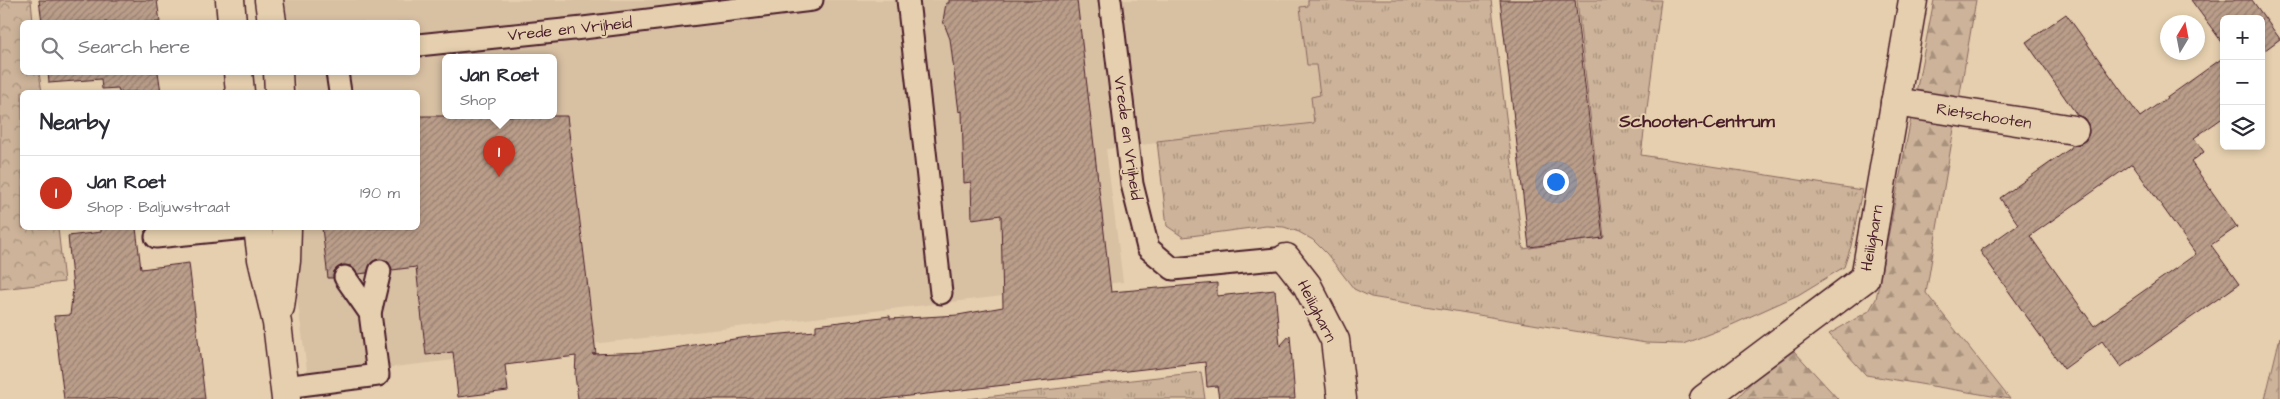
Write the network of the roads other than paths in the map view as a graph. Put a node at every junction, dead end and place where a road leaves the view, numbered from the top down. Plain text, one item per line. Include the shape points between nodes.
1 (230, 0) edge
2 (269, 0) edge
3 (812, 0) edge
4 (908, 0) edge
5 (1110, 0) edge
6 (1913, 0) edge
7 (232, 20) edge
8 (272, 20) edge
9 (420, 45) edge
10 (238, 75) edge
11 (278, 75) edge
12 (337, 75) edge
13 (240, 90) edge
14 (279, 90) edge
15 (340, 90) edge
16 (1895, 102) junction
17 (2074, 130) dead end
18 (225, 230) edge
19 (258, 230) edge
20 (287, 230) edge
21 (156, 237) dead end
22 (1286, 258) joint
23 (380, 271) dead end
24 (345, 277) dead end
25 (941, 293) dead end
26 (370, 313) junction
27 (277, 323) junction
28 (286, 393) edge
29 (1342, 399) edge
30 (1704, 399) edge

1 - 7 street
2 - 8 street
3 - 9 lane, Vrede en Vrijheid
4 - 25 lane
5 - 22 lane, Vrede en Vrijheid via 1132,184 1148,248 1173,269
6 - 16 street, Heiligharn
10 - 13 street
11 - 14 street
12 - 15 lane
16 - 17 street, Rietschooten
16 - 30 street, Heiligharn via 1865,278
18 - 21 lane
19 - 27 street
20 - 27 street
22 - 29 street, Heiligharn via 1307,285 1334,340
23 - 26 lane
24 - 26 lane
26 - 28 lane via 378,376
27 - 28 street

